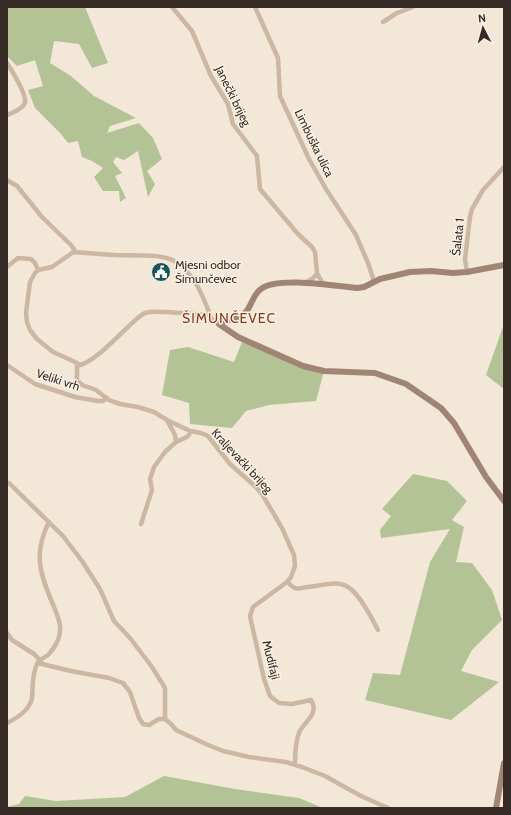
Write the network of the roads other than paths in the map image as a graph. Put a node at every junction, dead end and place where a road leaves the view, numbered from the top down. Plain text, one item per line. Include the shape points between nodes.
1 (172, 7) edge
2 (255, 7) edge
3 (413, 7) edge
4 (383, 22) dead end
5 (7, 63) edge
6 (7, 115) edge
7 (504, 167) edge
8 (7, 180) edge
9 (73, 252) junction
10 (504, 265) edge
11 (7, 267) edge
12 (38, 270) junction
13 (467, 272) junction
14 (317, 273) junction
15 (374, 281) junction
16 (306, 282) junction
17 (325, 285) junction
18 (210, 315) junction
19 (219, 324) junction
20 (76, 363) junction
21 (7, 365) edge
22 (107, 398) junction
23 (167, 420) junction
24 (190, 431) junction
25 (176, 442) junction
26 (7, 483) edge
27 (504, 502) edge
28 (49, 522) junction
29 (141, 524) dead end
30 (287, 582) junction
31 (378, 630) dead end
32 (7, 633) edge
33 (39, 662) junction
34 (165, 720) junction
35 (7, 723) edge
36 (504, 763) edge
37 (295, 764) junction
38 (388, 808) edge
39 (496, 808) edge

1 - 14 street, Janečki brijeg via 192,31 211,76 228,104 233,124 257,156 260,190 312,247 315,252
2 - 15 street, Limbuška ulica via 278,58 280,96 309,159 356,234
3 - 4 street
5 - 6 street via 17,78 25,96 25,103
7 - 13 street, Šalata 1 via 483,190 472,209 465,259
8 - 9 street via 17,186 42,217 71,245
9 - 12 street via 52,267
9 - 18 street via 172,260 185,270 198,286
10 - 13 street
11 - 12 street via 18,258 31,259
12 - 20 street via 30,282 26,313 30,330 53,352
13 - 15 street via 410,272
14 - 16 street via 312,280
14 - 17 street, Janečki brijeg
15 - 17 street via 364,288
16 - 17 street
16 - 19 street via 270,284 262,287 244,314
18 - 19 street
18 - 20 street via 161,312 145,314 97,356 85,364
19 - 27 street via 238,337 304,366 324,371 375,373 406,384 446,413
20 - 22 street, Kraljevački brijeg via 77,380
21 - 22 street, Veliki vrh via 35,384 75,397 98,401
22 - 23 street, Kraljevački brijeg via 120,404 154,412
23 - 24 street, Kraljevački brijeg
23 - 25 street via 175,434
24 - 25 street via 187,437
24 - 30 street, Kraljevački brijeg via 208,436 230,464 262,494 294,555 295,566
25 - 29 street via 154,467 150,479 152,490
26 - 28 street
28 - 33 street via 40,545 39,562 42,578 59,620 60,631 53,649
28 - 34 street via 82,561 100,589 114,621 130,638 165,688
30 - 31 street via 296,588 340,583 346,586 358,598
30 - 37 street, Mudifaji via 253,607 250,616 270,696 279,703 292,704 311,700 313,704 314,710 299,732
32 - 33 street via 12,640 34,654
33 - 34 street via 123,683 130,692 143,724 149,725 158,720
33 - 35 street via 34,676 30,706
34 - 37 street via 176,730 208,746 249,757
36 - 39 street
37 - 38 street

